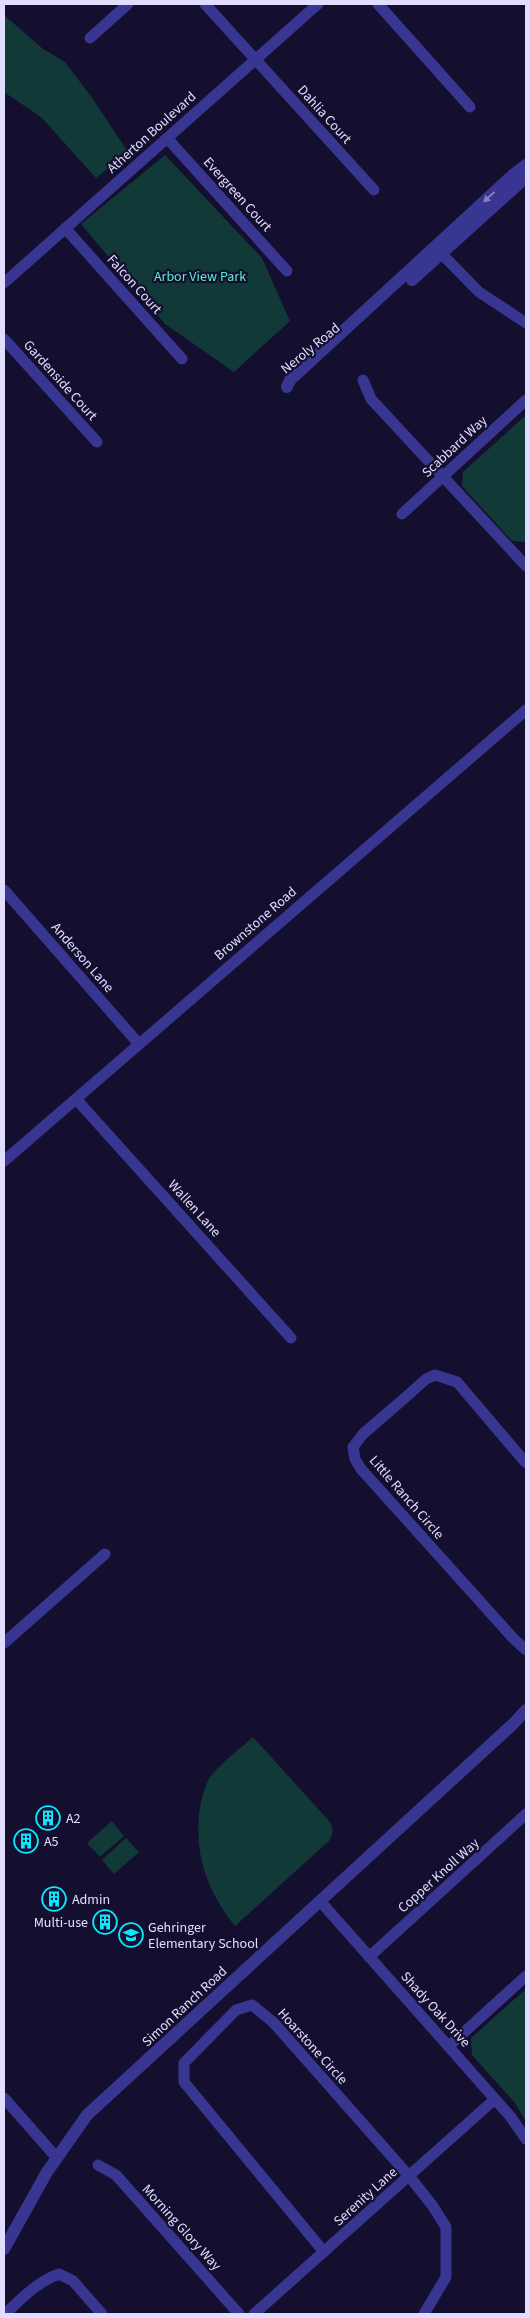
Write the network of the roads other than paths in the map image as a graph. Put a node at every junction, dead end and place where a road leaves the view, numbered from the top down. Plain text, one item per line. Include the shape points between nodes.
1 (128, 4) edge
2 (205, 4) edge
3 (318, 4) edge
4 (378, 4) edge
5 (90, 38) dead end
6 (255, 59) junction
7 (470, 107) dead end
8 (167, 138) junction
9 (526, 165) edge
10 (526, 174) edge
11 (374, 190) dead end
12 (65, 228) junction
13 (439, 250) junction
14 (286, 271) dead end
15 (4, 283) edge
16 (526, 323) edge
17 (4, 339) edge
18 (182, 359) dead end
19 (363, 380) dead end
20 (526, 400) edge
21 (97, 442) dead end
22 (443, 476) junction
23 (402, 514) dead end
24 (524, 560) edge
25 (526, 710) edge
26 (4, 890) edge
27 (139, 1044) junction
28 (76, 1098) junction
29 (4, 1161) edge
30 (292, 1338) dead end
31 (526, 1463) edge
32 (105, 1554) dead end
33 (4, 1644) edge
34 (526, 1650) edge
35 (526, 1710) edge
36 (526, 1814) edge
37 (320, 1902) junction
38 (369, 1958) junction
39 (526, 1976) edge
40 (449, 2046) junction
41 (495, 2100) junction
42 (5, 2102) edge
43 (526, 2140) edge
44 (56, 2157) junction
45 (98, 2165) dead end
46 (409, 2176) junction
47 (4, 2249) edge
48 (324, 2252) junction
49 (5, 2314) edge
50 (102, 2314) edge
51 (239, 2314) edge
52 (254, 2314) edge
53 (424, 2314) edge

1 - 5 street
2 - 6 street, Dahlia Court
3 - 6 street, Atherton Boulevard
4 - 7 street
6 - 8 street, Atherton Boulevard
6 - 11 street, Dahlia Court
8 - 12 street, Atherton Boulevard
8 - 14 street, Evergreen Court
9 -> 13 street, Neroly Road
10 - 13 street, Neroly Road via 523,180
12 - 15 street, Atherton Boulevard
12 - 18 street, Falcon Court
13 - 13 street, Neroly Road via 290,380 287,387 294,384
13 - 16 street via 478,292
17 - 21 street, Gardenside Court
19 - 22 street via 371,399
20 - 22 street, Scabbard Way
22 - 23 street, Scabbard Way
22 - 24 street
25 - 27 street, Brownstone Road
26 - 27 street, Anderson Lane
27 - 28 street, Brownstone Road
28 - 29 street, Brownstone Road
28 - 30 street, Wallen Lane
31 - 34 street, Little Ranch Circle via 456,1382 436,1375 413,1390 363,1434 353,1447 361,1469
32 - 33 street
35 - 37 street, Simon Ranch Road
36 - 38 street, Copper Knoll Way
37 - 38 street, Shady Oak Drive
37 - 44 street, Simon Ranch Road via 87,2115
38 - 40 street, Shady Oak Drive
39 - 40 street
40 - 41 street, Shady Oak Drive
41 - 43 street, Shady Oak Drive
41 - 46 street, Serenity Lane
42 - 44 street
44 - 47 street, Simon Ranch Road
45 - 51 street, Morning Glory Way via 116,2175
46 - 48 street, Serenity Lane
46 - 48 street, Hoarstone Circle via 273,2022 252,2005 236,2010 184,2063 184,2082
46 - 53 street via 446,2227 446,2277
48 - 52 street, Serenity Lane
49 - 50 street via 35,2286 59,2274 73,2281

